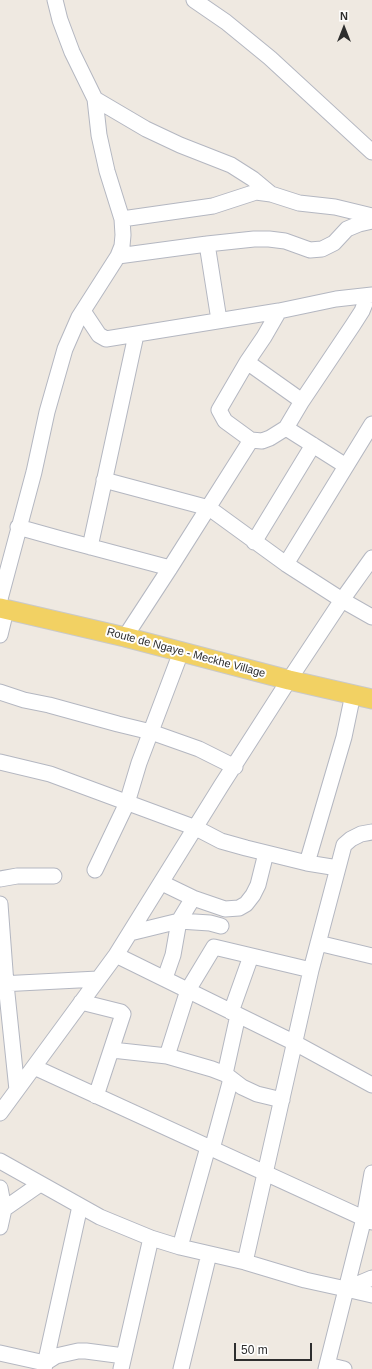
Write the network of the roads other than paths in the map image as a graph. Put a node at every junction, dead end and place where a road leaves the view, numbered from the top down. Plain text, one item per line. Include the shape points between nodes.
1 (55, 0) edge
2 (194, 0) edge
3 (95, 99) junction
4 (372, 152) edge
5 (271, 194) junction
6 (372, 216) edge
7 (122, 219) junction
8 (372, 221) edge
9 (207, 244) junction
10 (118, 256) junction
11 (370, 295) edge
12 (83, 311) junction
13 (279, 311) junction
14 (367, 314) edge
15 (219, 320) junction
16 (136, 335) junction
17 (247, 362) junction
18 (302, 401) junction
19 (286, 428) junction
20 (371, 428) edge
21 (251, 440) junction
22 (313, 445) junction
23 (346, 466) junction
24 (104, 480) junction
25 (209, 508) junction
26 (18, 526) junction
27 (254, 542) junction
28 (90, 547) junction
29 (372, 558) edge
30 (286, 564) junction
31 (170, 568) junction
32 (342, 600) junction
33 (2, 606) edge
34 (372, 617) edge
35 (0, 635) edge
36 (125, 637) junction
37 (181, 652) junction
38 (289, 680) junction
39 (0, 692) edge
40 (354, 694) junction
41 (372, 699) edge
42 (151, 732) junction
43 (0, 762) edge
44 (235, 767) junction
45 (127, 803) junction
46 (196, 828) junction
47 (372, 832) edge
48 (266, 853) junction
49 (307, 863) junction
50 (338, 868) junction
51 (95, 870) dead end
52 (54, 876) dead end
53 (0, 879) edge
54 (162, 883) junction
55 (193, 898) junction
56 (0, 904) edge
57 (225, 909) junction
58 (1, 920) edge
59 (179, 921) junction
60 (221, 926) junction
61 (130, 932) junction
62 (318, 943) junction
63 (214, 947) junction
64 (116, 955) junction
65 (251, 956) junction
66 (372, 956) edge
67 (311, 970) junction
68 (165, 978) junction
69 (98, 979) junction
70 (3, 984) edge
71 (188, 990) junction
72 (82, 1002) junction
73 (235, 1014) junction
74 (295, 1042) junction
75 (112, 1050) junction
76 (167, 1056) junction
77 (34, 1067) junction
78 (228, 1077) junction
79 (372, 1085) edge
80 (17, 1090) junction
81 (96, 1096) junction
82 (282, 1100) junction
83 (0, 1113) edge
84 (210, 1148) junction
85 (0, 1161) edge
86 (266, 1173) junction
87 (372, 1173) edge
88 (40, 1184) junction
89 (0, 1188) edge
90 (80, 1206) junction
91 (4, 1209) junction
92 (368, 1220) edge
93 (0, 1227) edge
94 (151, 1238) junction
95 (180, 1247) junction
96 (209, 1254) junction
97 (245, 1262) junction
98 (372, 1278) edge
99 (346, 1289) junction
100 (372, 1295) edge
101 (0, 1353) edge
102 (122, 1362) edge
103 (45, 1366) edge
104 (326, 1367) edge
105 (182, 1369) edge
106 (344, 1369) edge

1 - 3 street via 72,52
2 - 4 street via 270,58
3 - 5 street via 146,129 230,166 254,179
3 - 7 street via 107,171
5 - 6 street via 299,203 335,207
5 - 7 street via 256,192 213,206
7 - 10 street via 122,246
8 - 9 street via 347,229 334,243 322,249 310,250 286,241 269,239
9 - 10 street
9 - 15 street
10 - 12 street
11 - 13 street
11 - 14 street
12 - 16 street via 99,335 106,339
12 - 26 street via 65,349
13 - 15 street
13 - 17 street
14 - 18 street
15 - 16 street
16 - 24 street
17 - 18 street
17 - 21 street via 219,410 224,421
18 - 19 street
19 - 21 street via 262,441
19 - 22 street
20 - 23 street
21 - 25 street
22 - 23 street
22 - 27 street
23 - 30 street
24 - 25 street
24 - 28 street
25 - 27 street
25 - 31 street
26 - 28 street
26 - 33 street
27 - 30 street
28 - 31 street
29 - 32 street
30 - 32 street
31 - 36 street
32 - 34 street
32 - 38 street
33 - 35 street
33 - 36 main road, Route de Ngaye - Meckhe Village
36 - 37 main road, Route de Ngaye - Meckhe Village
37 - 38 main road, Route de Ngaye - Meckhe Village
37 - 42 street
38 - 40 main road, Route de Ngaye - Meckhe Village
38 - 44 street
39 - 42 street
40 - 41 main road, Route de Ngaye - Meckhe Village
40 - 49 street
42 - 44 street via 199,749
42 - 45 street
43 - 45 street via 50,774
44 - 46 street
45 - 46 street
45 - 51 street
46 - 48 street via 221,841
46 - 54 street
47 - 50 street via 361,834 344,845
48 - 49 street
48 - 57 street via 253,895 239,908
49 - 50 street
50 - 62 street
52 - 53 street via 17,876
54 - 55 street
54 - 61 street
55 - 57 street
55 - 59 street
56 - 58 street
57 - 60 street
58 - 70 street
59 - 60 street
59 - 61 street
59 - 68 street
60 - 63 street
61 - 64 street
62 - 66 street
62 - 67 street
63 - 65 street
63 - 71 street
64 - 68 street
64 - 69 street
65 - 67 street
65 - 73 street
67 - 74 street
68 - 71 street
69 - 70 street
69 - 72 street
70 - 80 street
71 - 73 street
71 - 76 street
72 - 75 street via 123,1014
72 - 77 street
73 - 74 street
73 - 78 street
74 - 79 street
74 - 82 street
75 - 76 street
75 - 81 street
76 - 78 street via 212,1069
77 - 80 street
77 - 81 street
78 - 82 street via 257,1094
78 - 84 street
80 - 83 street
81 - 84 street
82 - 86 street
84 - 86 street
84 - 95 street
85 - 88 street
86 - 92 street
86 - 97 street
87 - 92 street
88 - 90 street
88 - 91 street
89 - 91 street
90 - 94 street
90 - 103 street
91 - 93 street
92 - 99 street
94 - 95 street
94 - 102 street
95 - 96 street
96 - 97 street
96 - 105 street
97 - 99 street
98 - 99 street
99 - 100 street
99 - 104 street
101 - 103 street
102 - 103 street via 78,1351 56,1356
104 - 106 street

